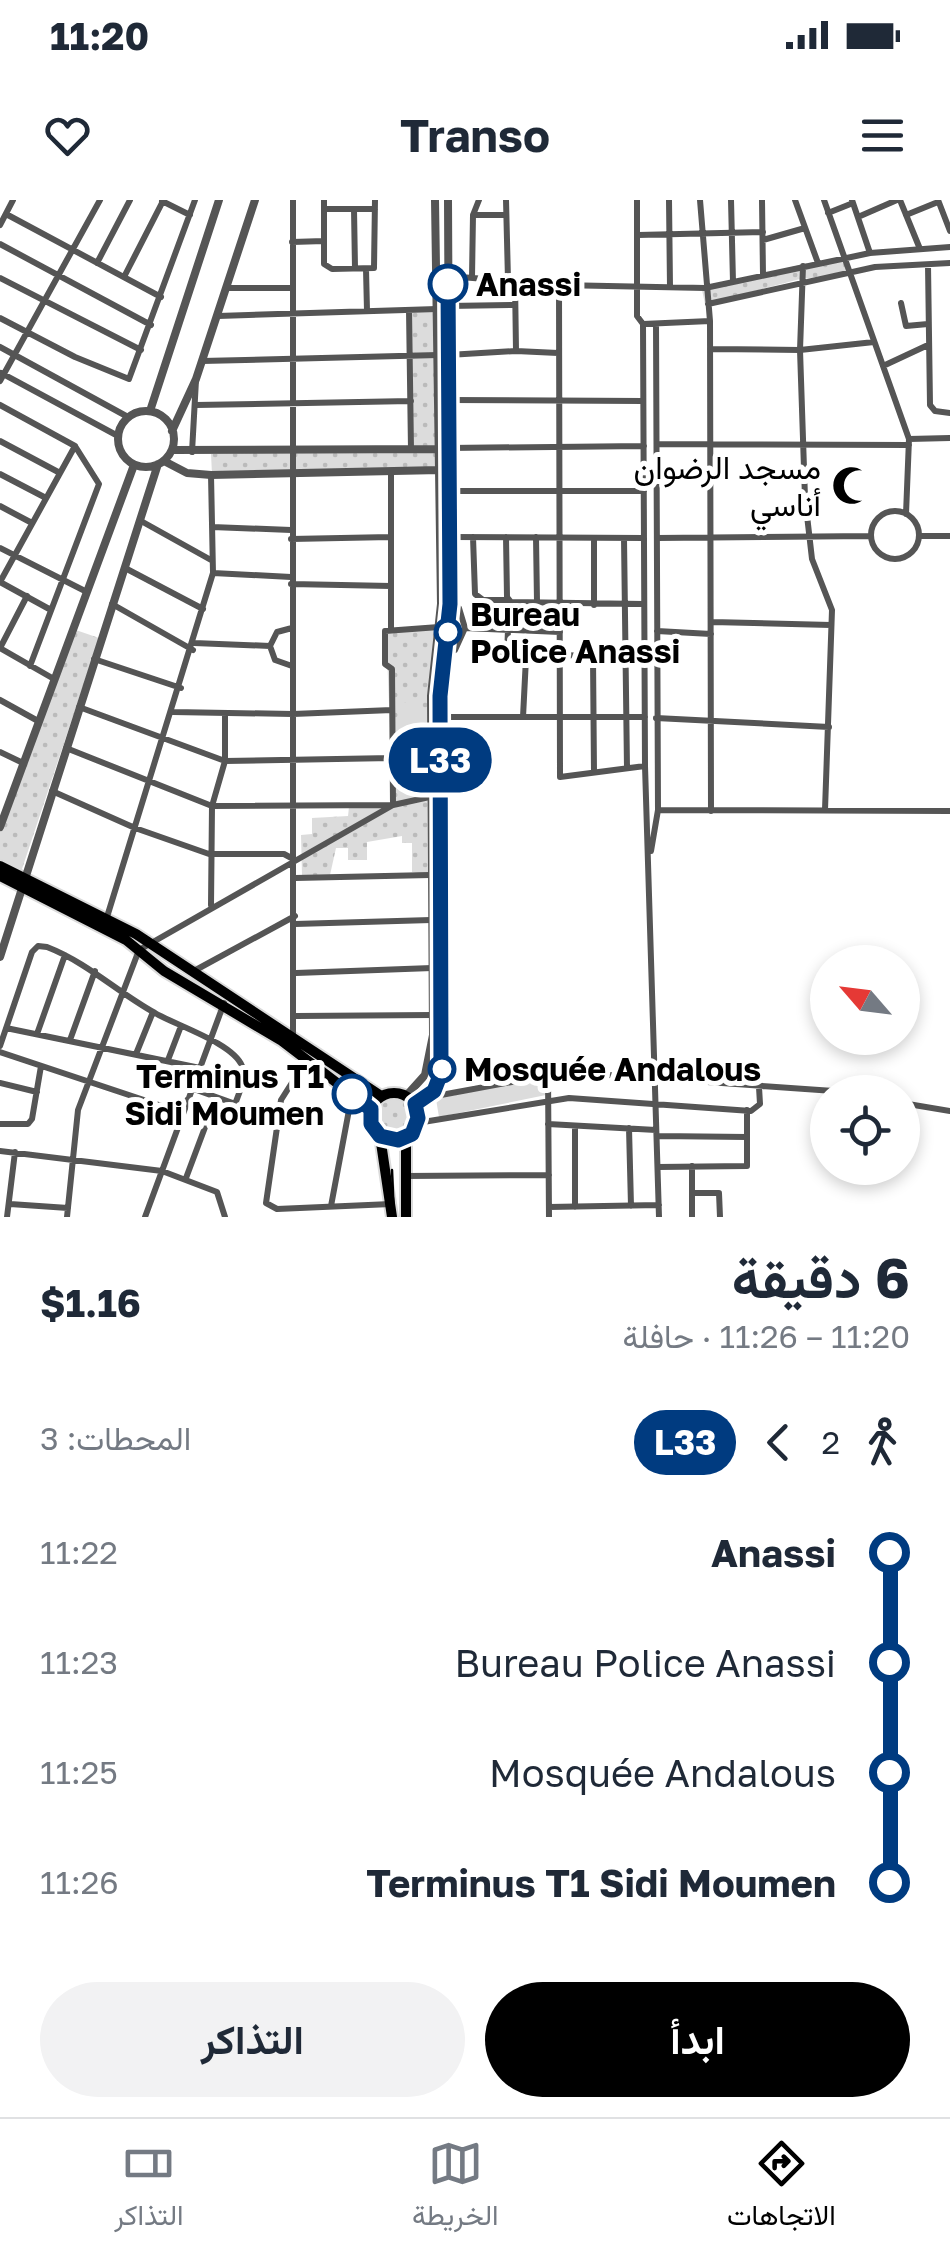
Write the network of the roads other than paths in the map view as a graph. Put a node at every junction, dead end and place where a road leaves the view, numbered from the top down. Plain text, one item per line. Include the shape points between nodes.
1 (14, 200) edge
2 (100, 200) edge
3 (130, 200) edge
4 (162, 200) edge
5 (195, 200) edge
6 (219, 200) edge
7 (255, 200) edge
8 (293, 200) edge
9 (436, 200) edge
10 (448, 200) edge
11 (479, 200) edge
12 (506, 200) edge
13 (637, 200) edge
14 (669, 200) edge
15 (700, 200) edge
16 (732, 200) edge
17 (762, 200) edge
18 (794, 200) edge
19 (824, 200) edge
20 (898, 200) edge
21 (852, 201) edge
22 (375, 204) edge
23 (942, 204) edge
24 (324, 205) edge
25 (354, 208) junction
26 (828, 213) junction
27 (6, 214) junction
28 (190, 215) junction
29 (473, 215) junction
30 (506, 215) junction
31 (906, 215) junction
32 (858, 217) junction
33 (0, 225) edge
34 (805, 228) junction
35 (950, 231) edge
36 (732, 232) junction
37 (701, 233) junction
38 (669, 234) junction
39 (638, 235) junction
40 (763, 236) junction
41 (324, 241) junction
42 (292, 242) junction
43 (0, 244) edge
44 (950, 248) edge
45 (920, 249) junction
46 (74, 250) junction
47 (870, 253) junction
48 (846, 259) junction
49 (98, 263) junction
50 (818, 264) junction
51 (950, 264) edge
52 (928, 265) junction
53 (803, 266) junction
54 (355, 268) junction
55 (366, 268) junction
56 (852, 272) junction
57 (59, 275) junction
58 (763, 275) junction
59 (448, 276) junction
60 (124, 277) junction
61 (0, 278) edge
62 (472, 278) junction
63 (511, 281) junction
64 (733, 282) junction
65 (801, 282) junction
66 (559, 285) junction
67 (638, 287) junction
68 (670, 287) junction
69 (227, 288) junction
70 (292, 288) junction
71 (704, 288) junction
72 (161, 297) junction
73 (44, 301) junction
74 (901, 303) dead end
75 (708, 304) junction
76 (515, 305) junction
77 (448, 306) junction
78 (437, 308) junction
79 (410, 310) junction
80 (366, 311) junction
81 (291, 313) junction
82 (218, 316) junction
83 (0, 318) edge
84 (710, 321) junction
85 (642, 324) junction
86 (656, 324) junction
87 (928, 324) junction
88 (150, 326) junction
89 (27, 332) junction
90 (874, 342) junction
91 (928, 345) junction
92 (0, 347) edge
93 (710, 349) junction
94 (142, 350) junction
95 (800, 350) junction
96 (516, 351) junction
97 (14, 353) junction
98 (558, 353) junction
99 (411, 355) junction
100 (443, 355) junction
101 (292, 360) junction
102 (202, 361) junction
103 (883, 366) junction
104 (1, 375) edge
105 (196, 379) junction
106 (558, 398) junction
107 (448, 400) junction
108 (411, 401) junction
109 (643, 401) junction
110 (290, 404) junction
111 (0, 405) edge
112 (196, 405) junction
113 (150, 412) junction
114 (950, 413) edge
115 (128, 418) junction
116 (172, 431) junction
117 (118, 436) junction
118 (950, 438) edge
119 (711, 442) junction
120 (805, 442) junction
121 (909, 442) junction
122 (1, 444) edge
123 (656, 444) junction
124 (560, 445) junction
125 (74, 446) junction
126 (644, 446) junction
127 (444, 448) junction
128 (290, 449) junction
129 (426, 449) junction
130 (172, 450) junction
131 (411, 450) junction
132 (192, 452) junction
133 (161, 463) junction
134 (134, 465) junction
135 (426, 470) junction
136 (440, 470) junction
137 (391, 471) junction
138 (60, 473) junction
139 (0, 474) edge
140 (290, 474) junction
141 (211, 475) junction
142 (561, 491) junction
143 (449, 492) junction
144 (644, 492) junction
145 (46, 498) junction
146 (0, 506) edge
147 (906, 514) junction
148 (141, 521) junction
149 (32, 523) junction
150 (212, 527) junction
151 (291, 535) junction
152 (506, 536) junction
153 (872, 536) junction
154 (919, 536) junction
155 (950, 536) edge
156 (450, 537) junction
157 (473, 537) junction
158 (536, 537) junction
159 (560, 537) junction
160 (391, 538) junction
161 (594, 538) junction
162 (624, 538) junction
163 (644, 538) junction
164 (657, 538) junction
165 (712, 538) junction
166 (808, 538) junction
167 (0, 548) edge
168 (14, 555) junction
169 (212, 561) junction
170 (124, 568) junction
171 (213, 572) junction
172 (63, 580) junction
173 (291, 581) junction
174 (0, 582) edge
175 (391, 586) junction
176 (85, 592) junction
177 (27, 596) junction
178 (508, 600) junction
179 (537, 602) junction
180 (561, 603) junction
181 (112, 604) junction
182 (450, 604) junction
183 (623, 604) junction
184 (644, 604) junction
185 (594, 605) junction
186 (204, 609) junction
187 (50, 610) junction
188 (712, 622) junction
189 (831, 624) junction
190 (438, 627) junction
191 (292, 628) junction
192 (391, 628) junction
193 (465, 628) junction
194 (508, 630) junction
195 (657, 631) junction
196 (560, 632) junction
197 (711, 634) junction
198 (194, 646) junction
199 (270, 646) junction
200 (0, 648) edge
201 (444, 655) junction
202 (643, 655) junction
203 (479, 656) dead end
204 (624, 656) junction
205 (507, 657) junction
206 (561, 657) junction
207 (593, 657) junction
208 (526, 658) junction
209 (94, 659) junction
210 (30, 666) junction
211 (292, 666) junction
212 (437, 673) junction
213 (54, 679) junction
214 (181, 688) junction
215 (0, 700) edge
216 (78, 706) junction
217 (392, 710) junction
218 (173, 712) junction
219 (225, 713) junction
220 (293, 714) junction
221 (440, 717) junction
222 (523, 717) junction
223 (560, 717) junction
224 (594, 717) junction
225 (626, 717) junction
226 (645, 717) junction
227 (656, 718) junction
228 (38, 720) junction
229 (714, 722) junction
230 (829, 727) junction
231 (165, 738) junction
232 (65, 747) junction
233 (0, 752) edge
234 (392, 758) junction
235 (225, 761) junction
236 (293, 762) junction
237 (23, 763) junction
238 (644, 766) junction
239 (626, 768) junction
240 (594, 772) junction
241 (150, 784) junction
242 (50, 790) junction
243 (435, 796) junction
244 (393, 805) junction
245 (212, 806) junction
246 (291, 806) junction
247 (658, 810) junction
248 (711, 810) junction
249 (825, 810) junction
250 (950, 810) edge
251 (0, 827) edge
252 (135, 828) junction
253 (208, 854) junction
254 (648, 857) junction
255 (295, 860) junction
256 (0, 866) edge
257 (0, 876) edge
258 (430, 876) junction
259 (295, 878) junction
260 (23, 883) junction
261 (211, 906) junction
262 (107, 917) junction
263 (295, 920) junction
264 (431, 920) junction
265 (143, 946) junction
266 (65, 954) junction
267 (0, 957) edge
268 (432, 968) junction
269 (95, 971) junction
270 (190, 972) junction
271 (296, 972) junction
272 (122, 990) junction
273 (229, 992) junction
274 (223, 1004) junction
275 (152, 1012) junction
276 (433, 1015) junction
277 (296, 1016) junction
278 (181, 1026) junction
279 (6, 1028) junction
280 (37, 1034) junction
281 (293, 1034) junction
282 (70, 1040) junction
283 (211, 1040) junction
284 (0, 1049) edge
285 (102, 1049) junction
286 (136, 1054) junction
287 (311, 1055) junction
288 (168, 1060) junction
289 (41, 1066) junction
290 (200, 1068) junction
291 (548, 1074) junction
292 (655, 1077) junction
293 (90, 1081) junction
294 (0, 1082) edge
295 (759, 1087) junction
296 (191, 1088) junction
297 (810, 1090) edge
298 (439, 1091) junction
299 (36, 1092) junction
300 (352, 1094) junction
301 (382, 1096) junction
302 (547, 1099) junction
303 (187, 1100) junction
304 (413, 1102) junction
305 (235, 1104) junction
306 (655, 1104) junction
307 (920, 1106) edge
308 (371, 1109) junction
309 (747, 1110) junction
310 (950, 1112) edge
311 (183, 1114) junction
312 (277, 1119) junction
313 (417, 1123) junction
314 (0, 1124) edge
315 (548, 1124) junction
316 (575, 1126) junction
317 (628, 1128) junction
318 (656, 1133) junction
319 (380, 1136) junction
320 (748, 1137) junction
321 (406, 1138) junction
322 (0, 1151) edge
323 (15, 1152) junction
324 (72, 1160) junction
325 (692, 1166) junction
326 (658, 1167) junction
327 (162, 1171) junction
328 (549, 1175) junction
329 (403, 1176) junction
330 (186, 1178) junction
331 (692, 1193) junction
332 (9, 1204) junction
333 (391, 1204) junction
334 (659, 1205) junction
335 (332, 1206) junction
336 (631, 1206) junction
337 (549, 1207) junction
338 (575, 1207) junction
339 (68, 1213) edge
340 (8, 1217) edge
341 (145, 1217) edge
342 (225, 1217) edge
343 (392, 1217) edge
344 (406, 1217) edge
345 (549, 1217) edge
346 (659, 1217) edge
347 (692, 1217) edge
348 (720, 1217) edge

1 - 27 street
2 - 46 street
3 - 49 street
4 - 28 street
4 - 60 street
5 - 28 street
6 - 113 street
7 - 69 street
8 - 42 street
9 - 78 street
10 - 59 street
11 - 29 street
12 - 30 street
13 - 39 street
14 - 38 street
15 - 37 street
16 - 36 street
17 - 40 street
18 - 34 street
19 - 26 street
20 - 31 street
20 - 32 street
21 - 26 street
21 - 32 street
22 - 25 street
22 - 55 street via 375,266
23 - 31 street
23 - 35 street
24 - 25 street
24 - 41 street
25 - 54 street
26 - 48 street
27 - 33 street
27 - 46 street
28 - 72 street
29 - 30 street
29 - 62 street
30 - 63 street
31 - 45 street
32 - 47 street
34 - 40 street
34 - 50 street
36 - 37 street
36 - 40 street
36 - 64 street
37 - 38 street
37 - 71 street
38 - 39 street
38 - 68 street
39 - 67 street
40 - 58 street
41 - 42 street
41 - 54 street via 325,266
42 - 70 street
43 - 57 street
44 - 45 street
45 - 47 street
46 - 49 street
46 - 57 street
47 - 48 street
48 - 50 street
48 - 56 street
49 - 60 street
50 - 53 street
51 - 52 street
52 - 56 street
52 - 87 street
53 - 58 street
53 - 65 street
54 - 55 street
55 - 80 street
56 - 65 street
56 - 90 street
57 - 73 street
57 - 88 street
58 - 64 street
59 - 62 street
59 - 77 street
60 - 72 street
61 - 73 street
62 - 63 street
63 - 66 street
63 - 76 street
64 - 71 street
65 - 75 street
65 - 95 street
66 - 67 street
66 - 98 street
67 - 68 street
67 - 85 street
68 - 71 street
69 - 70 street
69 - 82 street
70 - 81 street
71 - 75 street
72 - 88 street
73 - 89 street
73 - 94 street
74 - 87 street via 906,326
75 - 84 street
76 - 77 street
76 - 96 street
77 - 100 street
78 - 79 street
78 - 100 street
79 - 80 street
79 - 99 street
80 - 81 street
81 - 82 street
81 - 101 street
82 - 102 street
83 - 89 street
84 - 86 street
84 - 93 street
85 - 86 street
85 - 109 street
86 - 123 street
87 - 91 street
88 - 94 street
89 - 94 street via 123,380 132,377
89 - 97 street
90 - 95 street
90 - 103 street
91 - 103 street
91 - 114 street via 931,408
92 - 97 street
93 - 95 street
93 - 119 street
95 - 120 street
96 - 98 street
96 - 100 street
97 - 104 street
97 - 115 street
98 - 106 street
99 - 100 street
99 - 101 street
99 - 108 street
100 - 107 street
100 - 127 street
101 - 102 street
101 - 110 street
102 - 105 street
103 - 121 street
104 - 117 street
105 - 112 street
105 - 116 street
106 - 107 street
106 - 109 street
106 - 124 street
107 - 127 street
108 - 110 street
108 - 131 street
109 - 126 street
110 - 112 street
110 - 128 street
111 - 125 street
112 - 132 street
113 - 115 street
113 - 116 street
115 - 117 street
116 - 130 street
117 - 134 street via 123,456
118 - 121 street
119 - 120 street
119 - 123 street
119 - 165 street
120 - 121 street
120 - 166 street
121 - 147 street
122 - 138 street
123 - 164 street
124 - 126 street
124 - 127 street
124 - 142 street
125 - 138 street
125 - 172 street via 99,484
126 - 144 street
127 - 129 street
127 - 136 street
127 - 143 street
128 - 131 street
128 - 132 street
128 - 140 street
129 - 131 street
129 - 135 street
130 - 132 street
130 - 133 street
133 - 134 street
133 - 141 street
133 - 148 street
134 - 176 street
135 - 136 street
135 - 137 street
136 - 190 street
137 - 140 street
137 - 160 street
138 - 145 street
139 - 145 street
140 - 141 street
140 - 151 street
141 - 150 street
142 - 143 street
142 - 144 street
142 - 159 street
143 - 156 street
144 - 163 street
145 - 149 street
146 - 149 street
147 - 153 street via 886,513
147 - 154 street
148 - 169 street
148 - 170 street
149 - 168 street
150 - 151 street
150 - 169 street
151 - 160 street
151 - 173 street
152 - 157 street
152 - 158 street
152 - 178 street
153 - 154 street via 876,549 895,558 914,550
153 - 166 street
154 - 155 street
156 - 157 street
156 - 182 street
157 - 178 street via 475,594
158 - 159 street
158 - 179 street
159 - 161 street
159 - 180 street
160 - 175 street
161 - 162 street
161 - 185 street
162 - 163 street
162 - 183 street
163 - 184 street
164 - 165 street
164 - 195 street
165 - 166 street
165 - 188 street
166 - 189 street
167 - 168 street
168 - 172 street
168 - 174 street
169 - 171 street
170 - 181 street
170 - 186 street
171 - 173 street
171 - 186 street
172 - 176 street
172 - 187 street
173 - 175 street
173 - 191 street
174 - 177 street
175 - 192 street
176 - 213 street
177 - 187 street
177 - 200 street
178 - 179 street
179 - 180 street
180 - 185 street
180 - 196 street
181 - 198 street
181 - 209 street
182 - 193 street via 459,608
182 - 201 street
183 - 184 street
183 - 185 street
183 - 204 street
184 - 202 street
186 - 198 street
187 - 210 street
188 - 189 street
188 - 197 street
189 - 230 street
190 - 192 street
190 - 212 street
191 - 199 street via 277,632
191 - 211 street
192 - 217 street via 385,631 385,664 392,669
193 - 194 street
193 - 201 street via 455,650
194 - 196 street
194 - 205 street
195 - 197 street
195 - 227 street
196 - 206 street
197 - 229 street
198 - 199 street
198 - 214 street
199 - 211 street via 276,660
200 - 210 street
201 - 212 street
202 - 204 street
202 - 226 street
203 - 205 street
204 - 207 street
204 - 225 street
205 - 208 street
206 - 207 street
206 - 208 street
206 - 223 street
207 - 224 street
208 - 222 street
209 - 214 street
209 - 216 street
210 - 213 street
211 - 220 street
212 - 221 street
212 - 243 street
213 - 228 street
214 - 218 street
215 - 228 street
216 - 231 street
216 - 232 street
217 - 220 street
217 - 234 street
218 - 219 street
218 - 231 street
219 - 220 street
219 - 235 street
220 - 236 street
221 - 222 street
221 - 243 street
222 - 223 street
223 - 224 street
223 - 240 street via 560,777
224 - 225 street
224 - 240 street
225 - 226 street
225 - 239 street
226 - 238 street
227 - 229 street
227 - 247 street
228 - 237 street
229 - 230 street
229 - 248 street
230 - 249 street
231 - 235 street
231 - 241 street
232 - 241 street
232 - 242 street
233 - 237 street
234 - 236 street
234 - 244 street
235 - 236 street
235 - 245 street
236 - 246 street
237 - 251 street
238 - 239 street
238 - 254 street
239 - 240 street
241 - 245 street
241 - 252 street
242 - 252 street
242 - 260 street
243 - 244 street
243 - 258 street
243 - 298 street
244 - 246 street
244 - 255 street
245 - 246 street
245 - 253 street
246 - 255 street
247 - 248 street
247 - 254 street
248 - 249 street
249 - 250 street
252 - 253 street
252 - 262 street
253 - 255 street via 284,854
253 - 261 street
254 - 292 street
255 - 259 street
255 - 261 street
256 - 260 main road
257 - 260 main road
258 - 259 street
258 - 264 street
259 - 263 street
260 - 262 main road
260 - 265 main road
260 - 267 street
261 - 265 street
262 - 265 main road
263 - 264 street
263 - 270 street
263 - 271 street
264 - 268 street
265 - 270 main road
265 - 272 street
265 - 274 main road via 164,970
266 - 269 street
266 - 279 street via 35,948
266 - 280 street
268 - 271 street
268 - 276 street
269 - 272 street
269 - 282 street
270 - 273 main road
271 - 277 street
272 - 275 street
272 - 285 street
273 - 274 street
273 - 281 main road
274 - 283 street
274 - 287 main road
275 - 278 street
275 - 286 street
276 - 277 street
276 - 304 street via 429,1066
277 - 281 street
278 - 283 street
278 - 288 street
279 - 280 street
279 - 284 street
280 - 282 street
281 - 287 main road
282 - 285 street
283 - 290 street
283 - 305 street via 242,1066
284 - 289 street
285 - 286 street
285 - 293 street
286 - 288 street
287 - 300 main road
287 - 301 main road
287 - 312 street via 286,1087
288 - 290 street
289 - 293 street
289 - 299 street
290 - 296 street
291 - 292 street
291 - 298 street
291 - 302 street
292 - 295 street
292 - 306 street
293 - 311 street
293 - 324 street via 78,1110
294 - 299 street
295 - 297 street
295 - 309 street via 759,1107
296 - 303 street
296 - 305 street
298 - 304 street
299 - 314 street via 28,1124
300 - 308 main road
300 - 335 street
301 - 304 main road via 394,1092
301 - 308 main road
302 - 306 street
302 - 313 street
302 - 315 street
303 - 311 street
303 - 330 street via 210,1114
304 - 313 main road
305 - 312 street
306 - 309 street
306 - 318 street
307 - 310 street
308 - 319 main road
309 - 320 street
311 - 327 street
312 - 335 street via 267,1204
313 - 321 main road
315 - 316 street
315 - 328 street
316 - 317 street
316 - 338 street
317 - 318 street
317 - 336 street
318 - 320 street
318 - 326 street
319 - 321 main road
319 - 333 main road
320 - 325 street via 748,1166
321 - 329 main road
322 - 323 street
323 - 324 street
323 - 332 street
324 - 327 street
324 - 339 street
325 - 326 street
325 - 331 street
326 - 334 street
327 - 330 street
327 - 341 street
328 - 329 street
328 - 337 street
329 - 344 main road
330 - 342 street via 220,1194
331 - 347 street
331 - 348 street via 720,1193
332 - 339 street
332 - 340 street
333 - 335 street
333 - 343 main road
334 - 336 street
334 - 346 street
336 - 338 street
337 - 338 street
337 - 345 street

